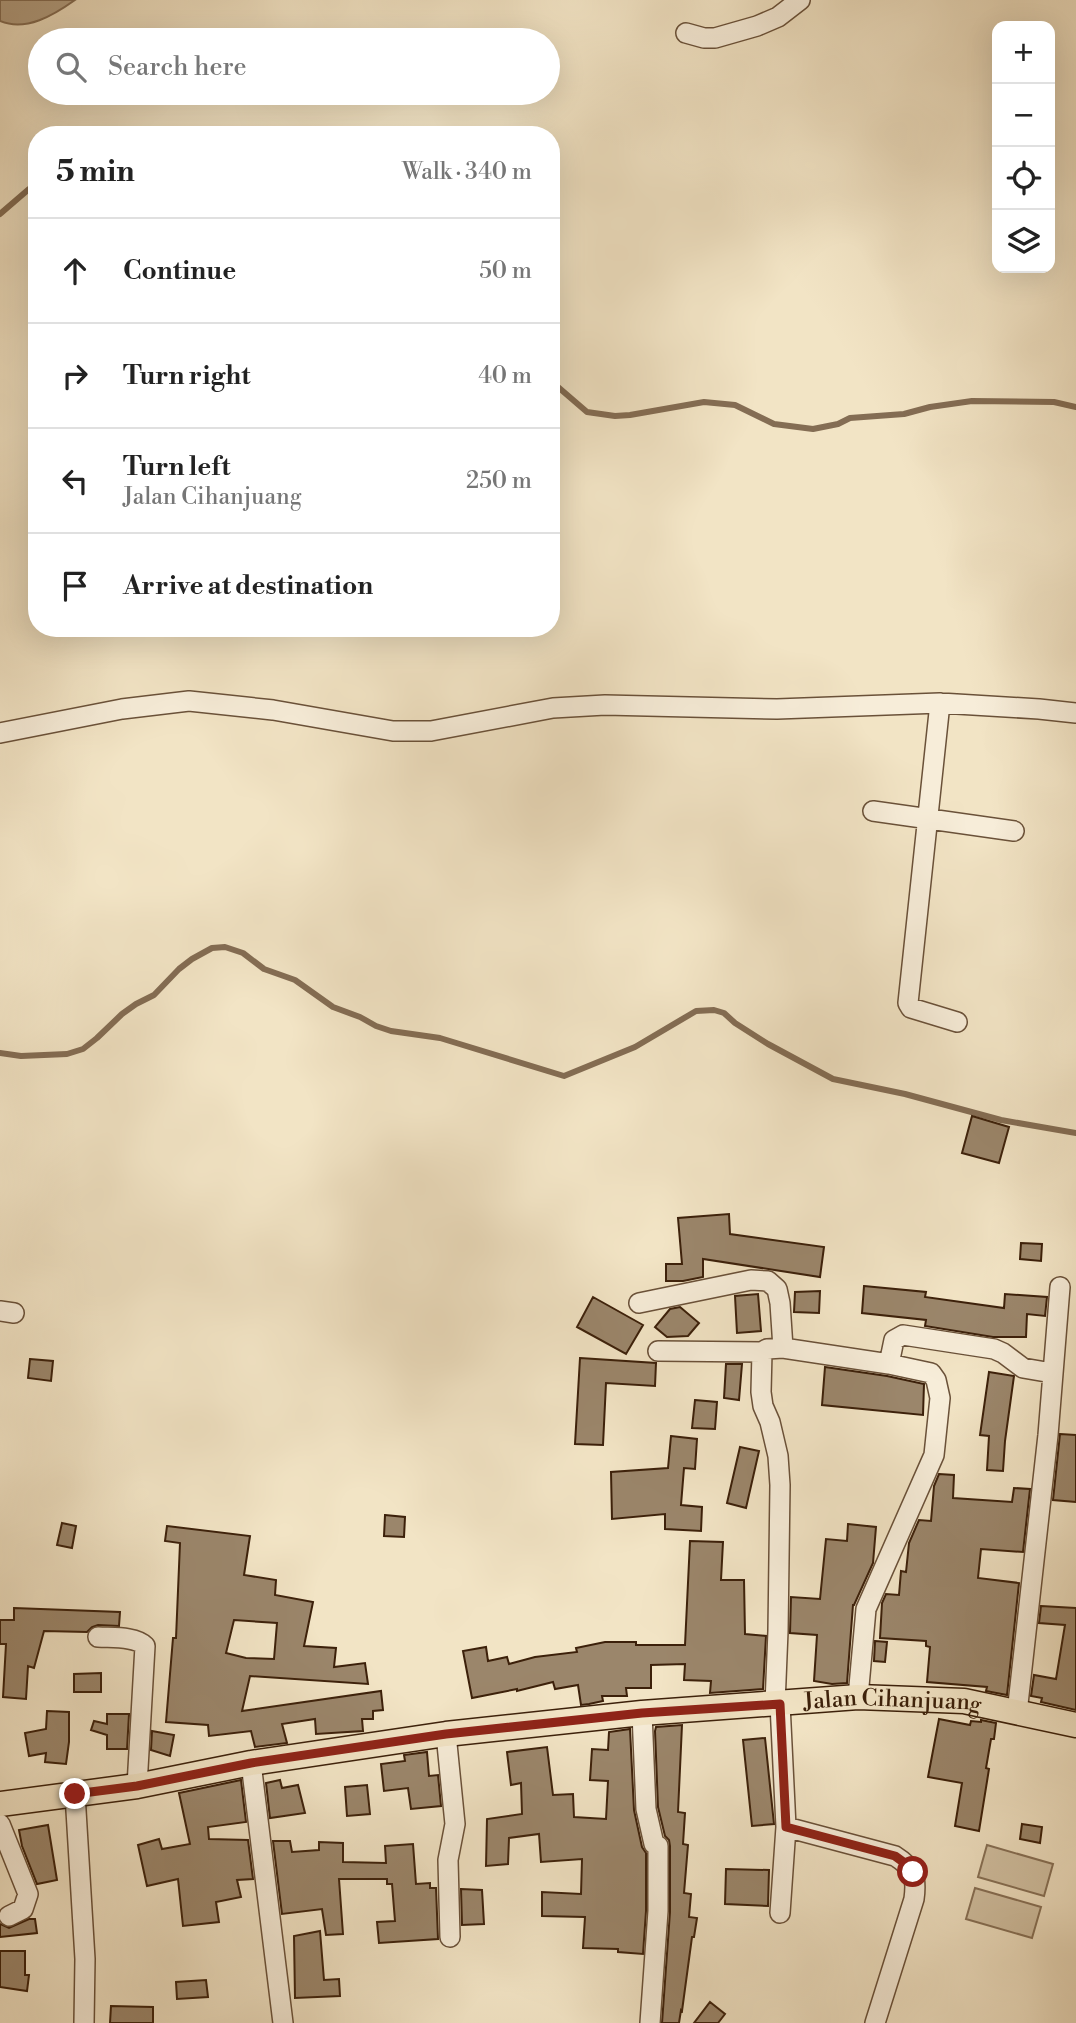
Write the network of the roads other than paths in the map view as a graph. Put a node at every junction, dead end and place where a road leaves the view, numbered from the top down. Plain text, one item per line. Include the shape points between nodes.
1 (800, 0) edge
2 (686, 33) dead end
3 (940, 703) junction
4 (1076, 713) edge
5 (0, 733) edge
6 (873, 811) dead end
7 (929, 819) junction
8 (1014, 831) dead end
9 (957, 1021) dead end
10 (1060, 1287) dead end
11 (639, 1303) dead end
12 (783, 1348) junction
13 (658, 1351) dead end
14 (762, 1352) junction
15 (889, 1364) junction
16 (1052, 1373) junction
17 (98, 1637) dead end
18 (859, 1697) junction
19 (778, 1704) junction
20 (642, 1713) junction
21 (1017, 1713) junction
22 (1076, 1725) edge
23 (446, 1734) junction
24 (251, 1763) junction
25 (137, 1786) junction
26 (75, 1794) junction
27 (0, 1804) edge
28 (0, 1824) edge
29 (786, 1827) junction
30 (780, 1913) dead end
31 (9, 1916) dead end
32 (450, 1937) dead end
33 (84, 2023) edge
34 (283, 2023) edge
35 (650, 2023) edge
36 (875, 2023) edge

1 - 2 street via 757,26 715,38
3 - 4 street
3 - 5 street via 777,709 579,706 442,730 405,731 273,709 189,701
3 - 7 street
6 - 7 street
7 - 8 street
7 - 9 street via 908,1003 911,1008
10 - 16 street
11 - 12 street via 751,1280 768,1281 779,1296
12 - 14 street
12 - 15 street
13 - 14 street
14 - 19 street via 761,1392 778,1456 780,1485
15 - 16 street via 894,1340 902,1335 993,1349 1023,1368
15 - 18 street via 931,1373 940,1398 934,1455 866,1609
16 - 21 street
17 - 25 street via 133,1640 145,1646
18 - 19 main road, Jalan Cihanjuang
18 - 21 main road, Jalan Cihanjuang via 964,1701
19 - 20 main road, Jalan Cihanjuang
19 - 29 street
20 - 23 main road, Jalan Cihanjuang
20 - 35 street via 646,1809 658,1846
21 - 22 main road, Jalan Cihanjuang
23 - 24 main road, Jalan Cihanjuang
23 - 32 street via 455,1813 448,1860
24 - 25 main road, Jalan Cihanjuang
24 - 34 street
25 - 26 main road, Jalan Cihanjuang
26 - 27 main road, Jalan Cihanjuang
26 - 33 street via 85,1959
28 - 31 street via 29,1894 23,1909
29 - 30 street
29 - 36 street via 895,1856 913,1872 914,1899

